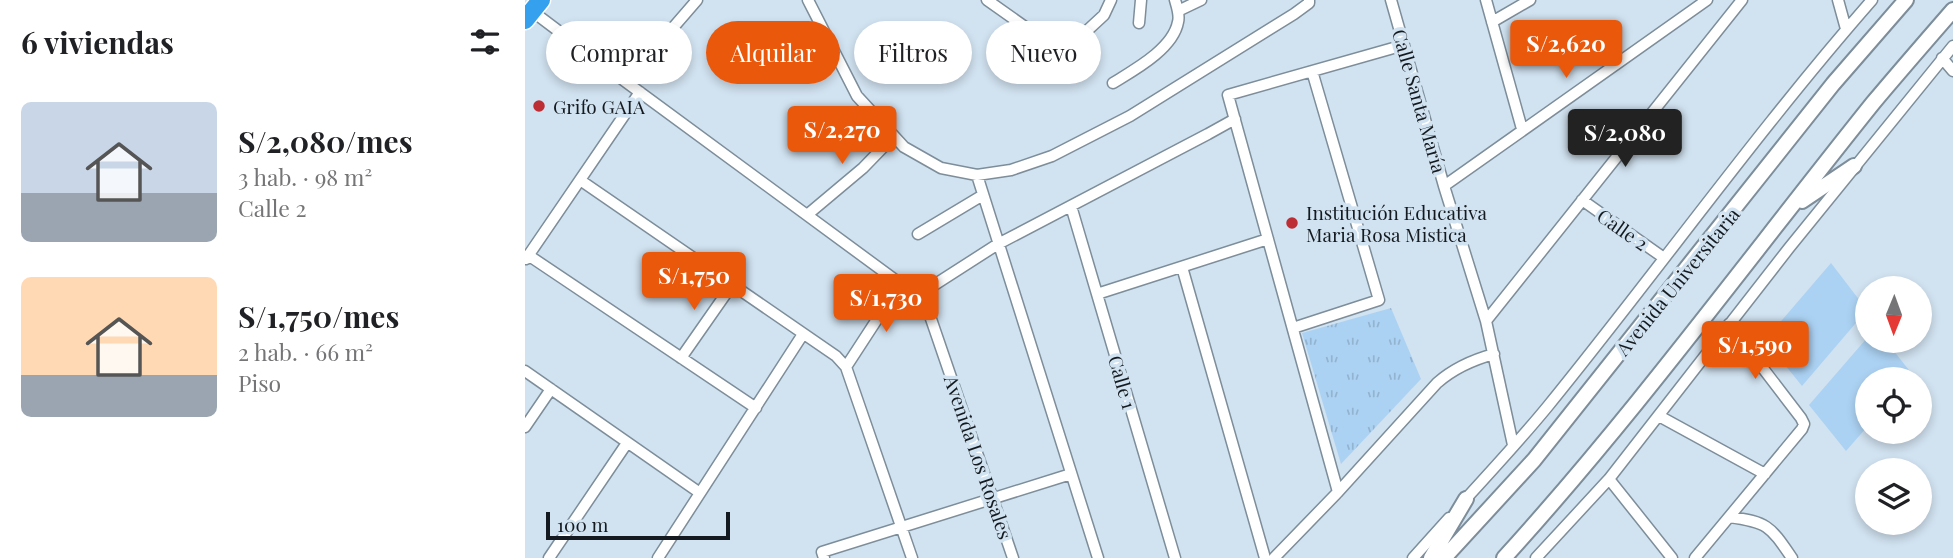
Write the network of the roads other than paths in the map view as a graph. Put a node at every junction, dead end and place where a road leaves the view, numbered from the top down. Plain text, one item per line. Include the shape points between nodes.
1 (697, 0) edge
2 (808, 0) edge
3 (987, 0) edge
4 (1111, 0) edge
5 (1141, 0) edge
6 (1175, 0) edge
7 (1201, 0) edge
8 (1309, 0) edge
9 (1391, 0) edge
10 (1486, 0) edge
11 (1529, 0) edge
12 (1707, 0) edge
13 (1741, 0) edge
14 (1838, 0) edge
15 (1872, 0) edge
16 (1906, 0) edge
17 (533, 10) edge
18 (1953, 10) edge
19 (1178, 11) junction
20 (547, 21) edge
21 (679, 21) edge
22 (1492, 22) junction
23 (1139, 23) dead end
24 (1846, 29) junction
25 (1404, 45) junction
26 (1953, 46) edge
27 (1942, 58) junction
28 (1312, 71) junction
29 (1953, 71) edge
30 (1113, 83) dead end
31 (629, 84) edge
32 (641, 92) junction
33 (1235, 119) junction
34 (1523, 129) junction
35 (894, 136) junction
36 (1854, 166) junction
37 (977, 175) junction
38 (580, 180) junction
39 (1444, 186) junction
40 (983, 195) junction
41 (1581, 200) junction
42 (1071, 206) junction
43 (1789, 210) junction
44 (807, 215) junction
45 (918, 234) dead end
46 (1268, 239) junction
47 (998, 244) junction
48 (527, 258) edge
49 (1664, 258) junction
50 (1182, 267) junction
51 (900, 284) junction
52 (732, 285) junction
53 (1097, 294) junction
54 (917, 296) junction
55 (1486, 321) junction
56 (1729, 324) junction
57 (1293, 328) junction
58 (803, 334) junction
59 (1494, 354) junction
60 (681, 358) junction
61 (846, 367) junction
62 (525, 371) edge
63 (551, 389) junction
64 (756, 408) junction
65 (1659, 416) junction
66 (525, 428) edge
67 (628, 443) junction
68 (1513, 445) junction
69 (1071, 474) junction
70 (1765, 474) junction
71 (1609, 480) junction
72 (1338, 492) junction
73 (700, 493) junction
74 (993, 498) junction
75 (1466, 499) junction
76 (1729, 517) junction
77 (903, 526) junction
78 (549, 558) edge
79 (658, 558) edge
80 (824, 558) edge
81 (912, 558) edge
82 (1013, 558) edge
83 (1098, 558) edge
84 (1175, 558) edge
85 (1265, 558) edge
86 (1274, 558) edge
87 (1413, 558) edge
88 (1431, 558) edge
89 (1444, 558) edge
90 (1504, 558) edge
91 (1536, 558) edge
92 (1672, 558) edge
93 (1695, 558) edge
94 (1792, 558) edge

1 - 21 street
2 - 35 street via 857,96
3 - 4 street via 1064,51 1104,15
5 - 23 street
6 - 19 street
7 - 19 street
8 - 37 street via 1294,14 1130,116 1052,156 1011,170
9 - 25 street, Calle Santa María
10 - 22 street
11 - 22 street
12 - 34 street
13 - 41 street
14 - 24 street
15 - 24 street
16 - 89 street, Avenida Universitaria via 1833,84 1534,460
17 - 20 street, Avenida Los Rosales
18 - 43 street
19 - 30 street via 1173,36 1150,59
22 - 34 street
24 - 49 street
25 - 28 street
25 - 39 street, Calle Santa María
26 - 27 street
27 - 29 street
27 - 36 street
28 - 33 street via 1228,95
28 - 57 street via 1379,300
31 - 32 street, Avenida Los Rosales
32 - 38 street
32 - 44 street, Avenida Los Rosales
33 - 42 street
33 - 46 street
34 - 39 street
35 - 37 street via 941,168
35 - 44 street
36 - 43 street
36 - 56 street
37 - 40 street
38 - 48 street
38 - 52 street
39 - 55 street, Calle Santa María
40 - 45 street
40 - 47 street
41 - 49 street, Calle 2
41 - 55 street
42 - 47 street
42 - 53 street, Calle 1
43 - 90 street via 1552,506
44 - 51 street, Avenida Los Rosales
46 - 50 street
46 - 57 street
47 - 54 street
47 - 69 street
48 - 60 street
49 - 68 street
50 - 53 street
50 - 85 street
51 - 54 street, Avenida Los Rosales
51 - 61 street
52 - 58 street
52 - 60 street
53 - 84 street, Calle 1
54 - 74 street, Avenida Los Rosales via 929,313
55 - 59 street, Calle Santa María
56 - 65 street
56 - 70 street via 1804,424
57 - 72 street
58 - 61 street
58 - 64 street
59 - 68 street, Calle Santa María
59 - 72 street via 1447,374
60 - 64 street
61 - 77 street
62 - 63 street
63 - 66 street
63 - 67 street
64 - 73 street
65 - 70 street
65 - 71 street
67 - 73 street
67 - 78 street
68 - 75 street
69 - 74 street
69 - 83 street
70 - 76 street
71 - 91 street
71 - 92 street
72 - 86 street
73 - 79 street
74 - 77 street
74 - 82 street, Avenida Los Rosales
75 - 87 street
75 - 88 street
76 - 93 street
76 - 94 street via 1754,521 1773,531
77 - 80 street via 822,552
77 - 81 street

